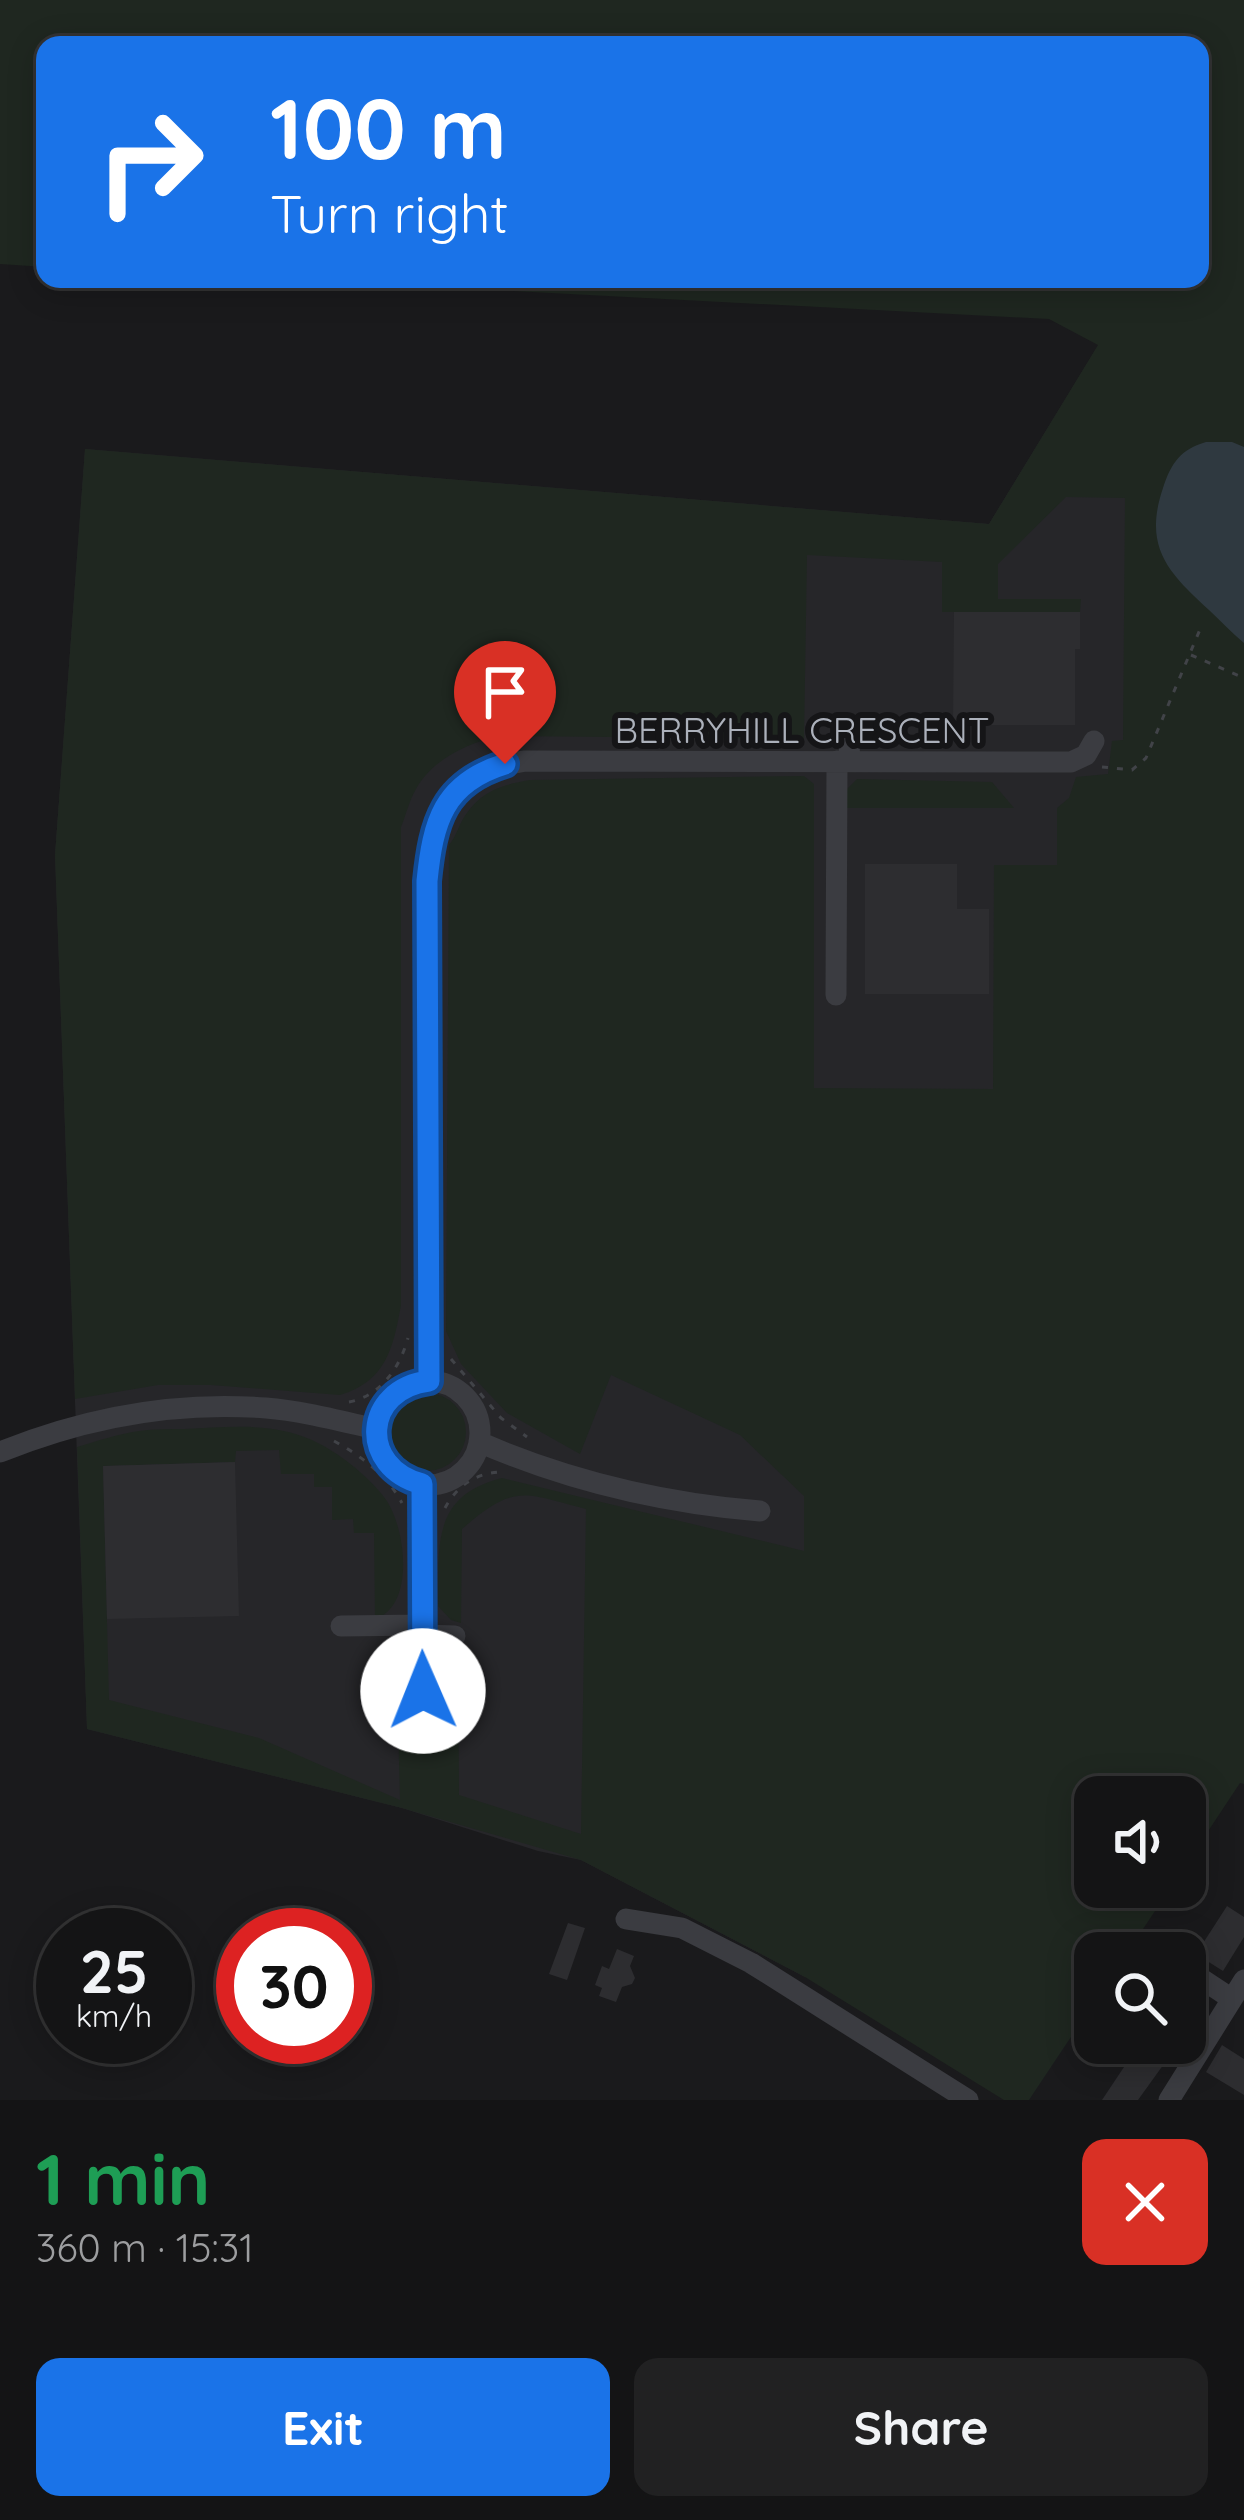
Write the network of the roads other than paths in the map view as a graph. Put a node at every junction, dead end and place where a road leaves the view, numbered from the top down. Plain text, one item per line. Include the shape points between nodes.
1 (850, 724) dead end
2 (1094, 741) dead end
3 (843, 761) junction
4 (836, 994) dead end
5 (429, 1381) junction
6 (376, 1430) junction
7 (479, 1442) junction
8 (0, 1452) edge
9 (422, 1484) junction
10 (760, 1511) dead end
11 (340, 1626) dead end
12 (422, 1630) junction
13 (455, 1636) dead end
14 (423, 1691) dead end
15 (626, 1919) dead end
16 (1206, 1976) edge
17 (1238, 1989) edge
18 (1173, 2098) edge
19 (968, 2100) edge

1 - 3 street
2 - 3 street, BERRYHILL CRESCENT via 1071,762
3 - 4 street
3 - 5 street, BERRYHILL CRESCENT via 525,761 484,770 452,794 431,844 427,881
5 - 6 street via 388,1400
5 - 7 street via 462,1393 480,1424
6 - 8 street via 270,1408 200,1407 97,1420
6 - 9 street via 394,1472
7 - 9 street via 453,1479
7 - 10 street via 606,1486
9 - 12 street
11 - 12 street
12 - 13 street
12 - 14 street
15 - 19 street via 682,1928 751,1964
16 - 17 street
17 - 18 street

